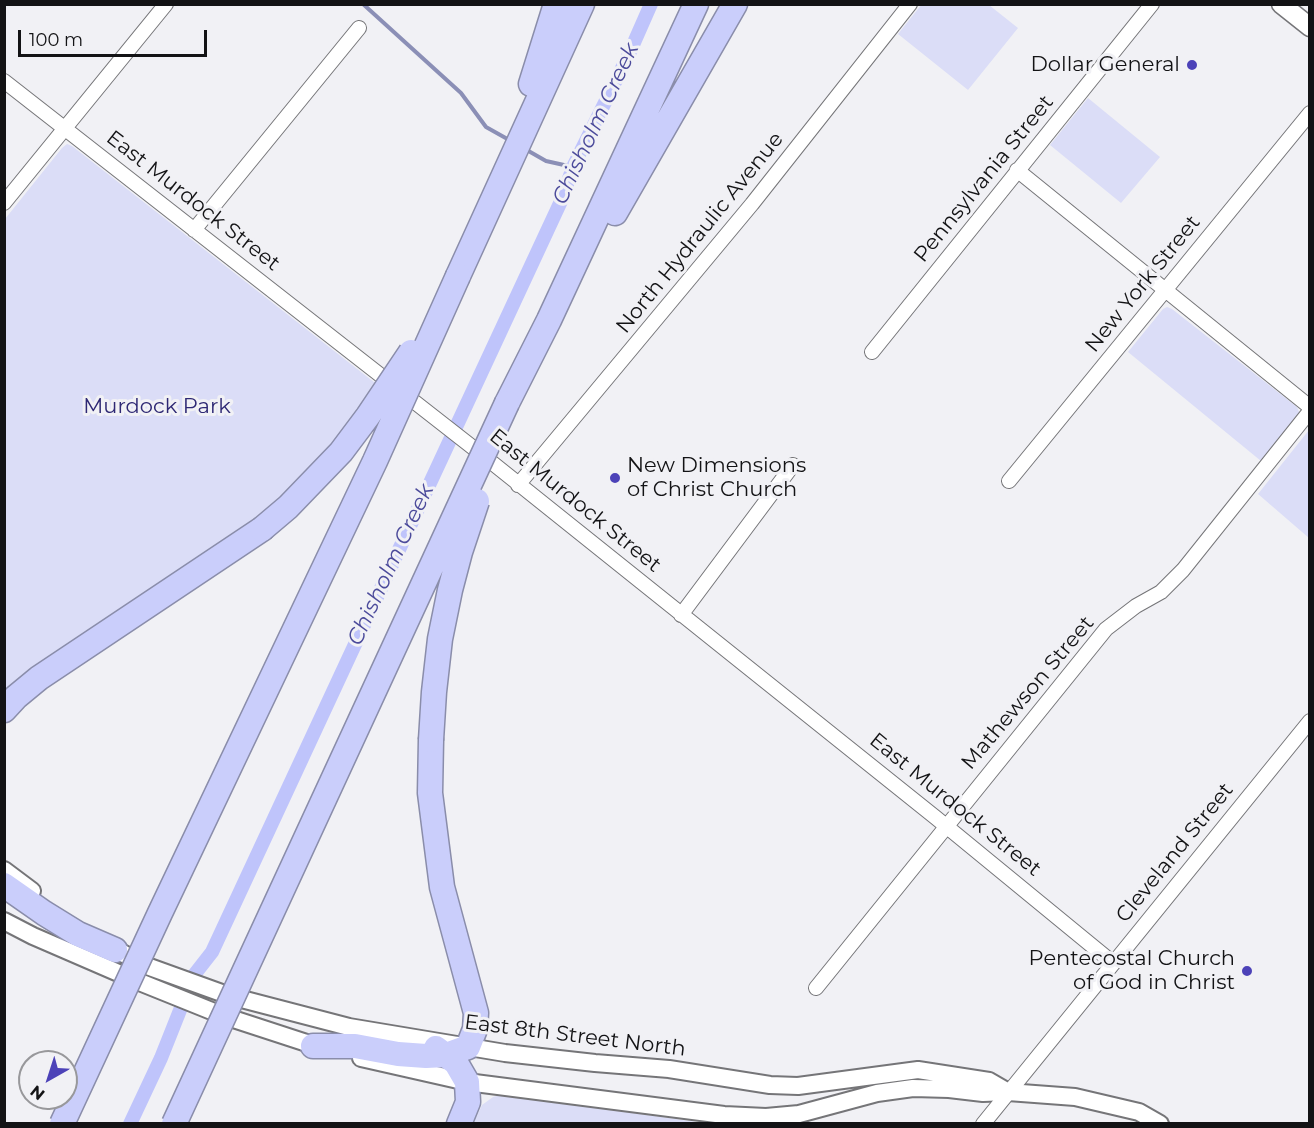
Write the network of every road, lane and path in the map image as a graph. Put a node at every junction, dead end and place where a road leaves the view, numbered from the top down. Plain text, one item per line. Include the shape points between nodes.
1 (166, 4) edge
2 (556, 4) edge
3 (582, 4) edge
4 (696, 4) edge
5 (735, 4) edge
6 (910, 4) edge
7 (1152, 4) edge
8 (1281, 4) edge
9 (1310, 27) edge
10 (359, 28) dead end
11 (4, 81) edge
12 (1310, 113) edge
13 (64, 128) junction
14 (1017, 170) junction
15 (4, 203) edge
16 (485, 217) junction
17 (194, 230) junction
18 (458, 276) junction
19 (1165, 290) junction
20 (549, 320) junction
21 (872, 352) dead end
22 (507, 403) junction
23 (1310, 407) edge
24 (1310, 411) edge
25 (793, 465) dead end
26 (1009, 481) dead end
27 (518, 485) junction
28 (681, 615) junction
29 (4, 710) edge
30 (1310, 721) edge
31 (946, 826) junction
32 (4, 870) edge
33 (4, 885) edge
34 (4, 921) edge
35 (115, 950) junction
36 (1113, 963) junction
37 (816, 988) dead end
38 (421, 1039) joint
39 (313, 1046) junction
40 (457, 1051) junction
41 (467, 1082) junction
42 (1008, 1092) junction
43 (724, 1115) junction
44 (62, 1124) edge
45 (174, 1124) edge
46 (459, 1124) edge
47 (778, 1124) edge
48 (983, 1124) edge
49 (1160, 1124) edge

1 - 13 street
2 - 16 highway
3 - 16 highway
4 - 20 highway
5 - 20 highway
6 - 27 street, North Hydraulic Avenue via 752,204
7 - 14 street, Pennsylvania Street
8 - 9 main road
10 - 17 street
11 - 13 street, East Murdock Street
12 - 19 street, New York Street
13 - 15 street
13 - 17 street, East Murdock Street
14 - 19 street
14 - 21 street, Pennsylvania Street
16 - 18 highway
17 - 27 street, East Murdock Street
18 - 29 highway, bridge via 368,416 341,452 288,507 262,529 39,678
18 - 44 highway, bridge via 375,462
19 - 23 street
19 - 26 street, New York Street
20 - 22 highway
22 - 40 highway, bridge via 450,590 434,692 430,793 442,887 476,1013 475,1029
22 - 45 highway, bridge
24 - 31 street, Mathewson Street via 1183,570 1161,592 1106,629
25 - 28 street
27 - 28 street, East Murdock Street
28 - 31 street, East Murdock Street
30 - 36 street, Cleveland Street
31 - 36 street, East Murdock Street
31 - 37 street, Mathewson Street
32 - 35 street
33 - 35 highway via 78,934
34 - 39 street via 137,981
35 - 38 street via 144,965 230,996 349,1027
36 - 42 street, Cleveland Street
38 - 40 highway
39 - 40 highway via 355,1046 426,1056
39 - 41 street
40 - 41 highway via 456,1063
40 - 42 street, East 8th Street North via 669,1069 770,1085 824,1084 918,1070 989,1081
41 - 43 street
41 - 46 highway via 468,1102
42 - 43 street via 913,1088 877,1093 800,1114
42 - 48 street, Cleveland Street
42 - 49 street via 1076,1097 1139,1112
43 - 47 street

